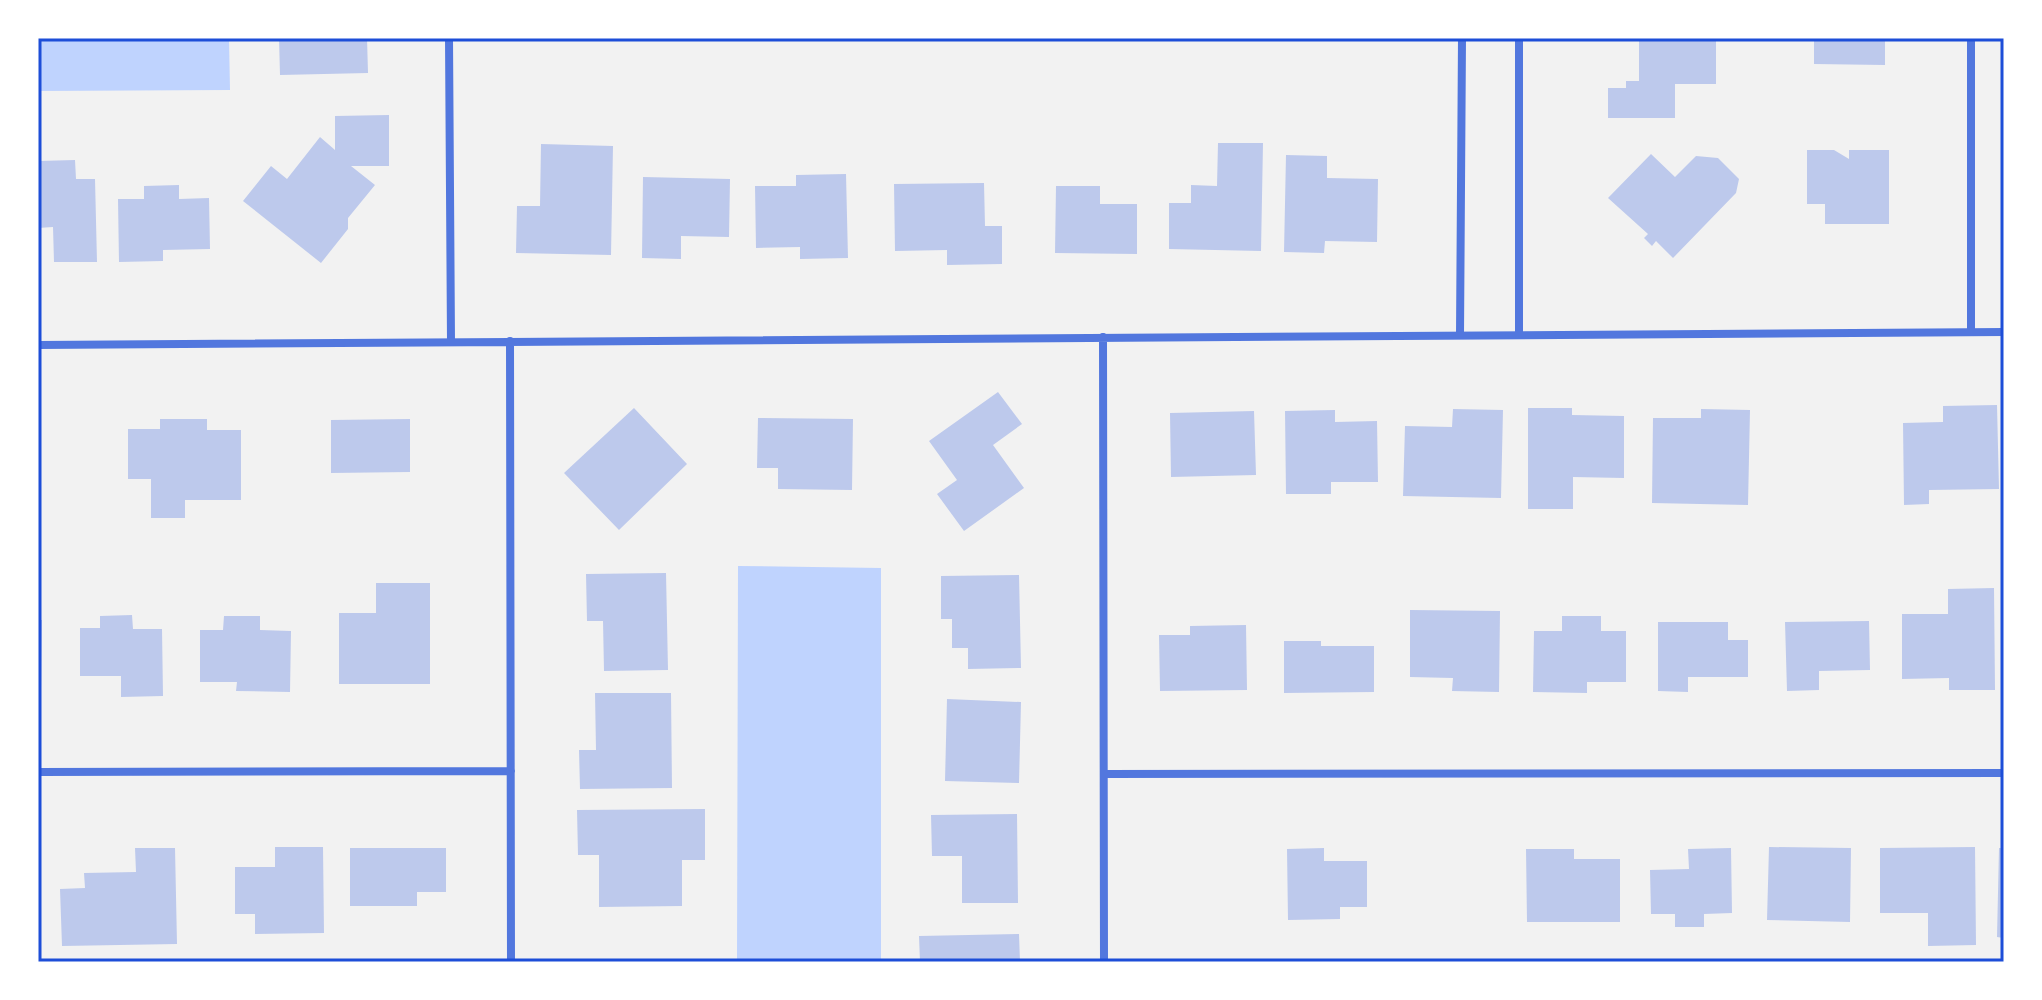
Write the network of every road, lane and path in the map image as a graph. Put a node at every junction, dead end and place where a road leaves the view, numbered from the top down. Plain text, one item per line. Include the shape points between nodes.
1 (449, 38) edge
2 (1462, 38) edge
3 (1519, 38) edge
4 (1971, 38) edge
5 (1971, 332) junction
6 (2004, 332) edge
7 (1519, 334) junction
8 (1460, 335) junction
9 (1103, 337) junction
10 (510, 341) junction
11 (451, 342) junction
12 (38, 345) edge
13 (511, 771) junction
14 (38, 772) edge
15 (2004, 773) edge
16 (1104, 774) junction
17 (511, 962) edge
18 (1104, 962) edge

1 - 11 street
2 - 8 street
3 - 7 street
4 - 5 street
5 - 6 street
5 - 7 street
7 - 8 street
8 - 9 street
9 - 10 street
9 - 16 street
10 - 11 street
10 - 13 street
11 - 12 street
13 - 14 street
13 - 17 street
15 - 16 street
16 - 18 street

